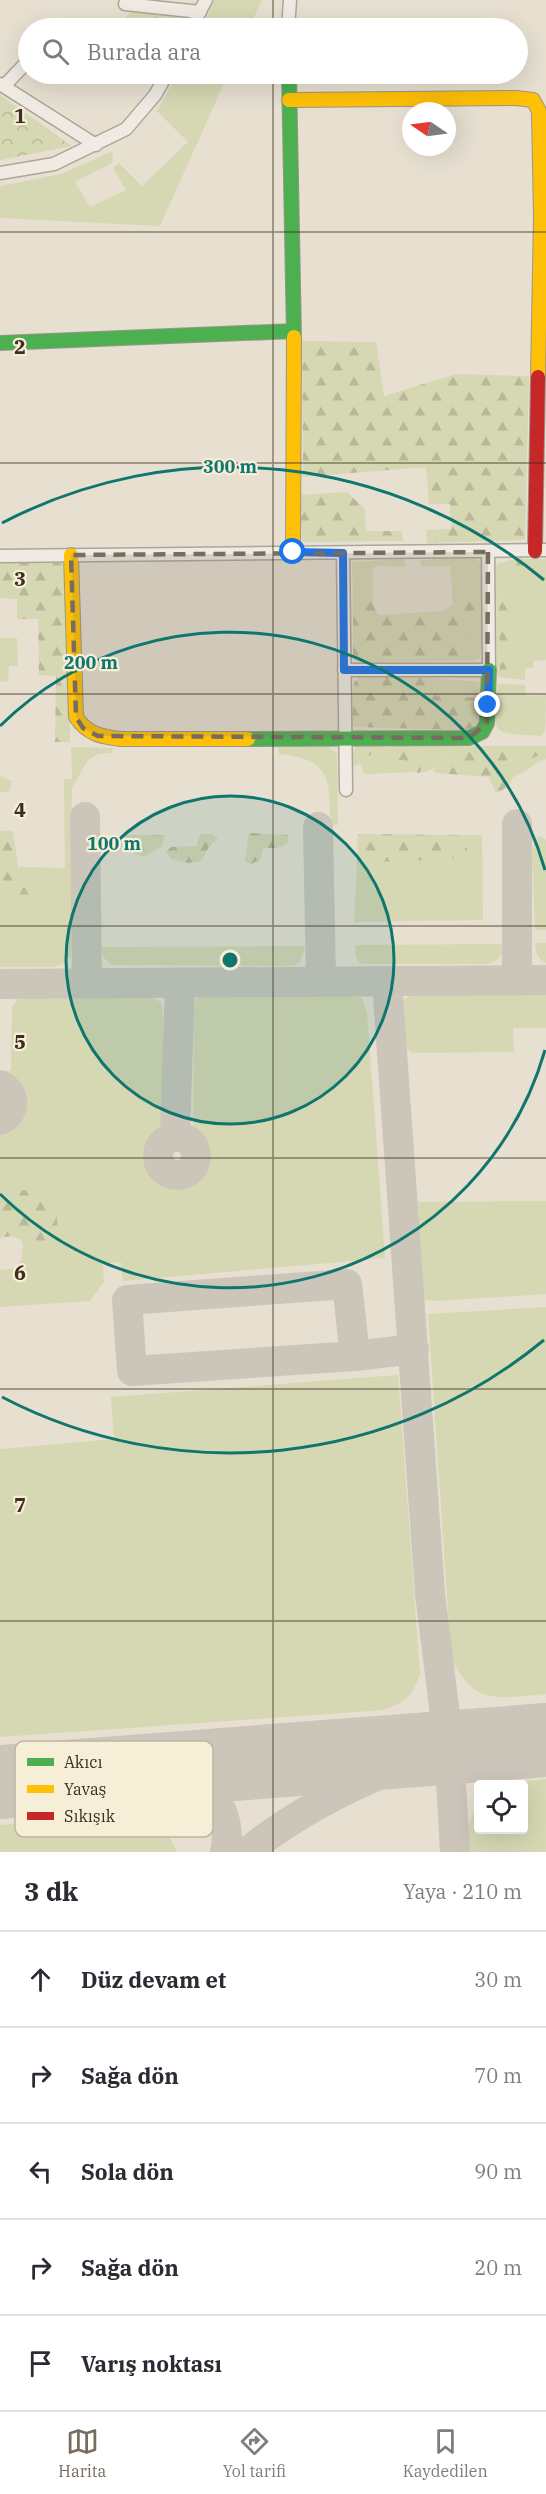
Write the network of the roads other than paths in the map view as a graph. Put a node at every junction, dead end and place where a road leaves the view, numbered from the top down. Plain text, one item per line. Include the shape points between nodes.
1 (290, 0) edge
2 (125, 4) dead end
3 (203, 6) edge
4 (289, 18) edge
5 (18, 70) edge
6 (161, 84) edge
7 (289, 84) edge
8 (2, 85) edge
9 (289, 100) junction
10 (96, 145) junction
11 (0, 173) edge
12 (544, 217) edge
13 (294, 331) junction
14 (0, 343) edge
15 (541, 551) edge
16 (293, 552) junction
17 (488, 552) junction
18 (343, 553) junction
19 (71, 555) junction
20 (0, 556) edge
21 (344, 670) junction
22 (489, 670) junction
23 (344, 740) junction
24 (346, 790) dead end

1 - 4 street
2 - 3 street
5 - 8 street
6 - 10 street via 126,129
7 - 9 street
8 - 10 street
9 - 12 street via 533,100 539,111
9 - 13 street
10 - 11 street via 54,164
12 - 15 street
13 - 14 street
13 - 16 street
15 - 17 street
16 - 18 street
16 - 19 street
17 - 18 street
17 - 22 street
18 - 21 street
19 - 20 street
19 - 23 street via 76,717 83,728 98,736 121,739
21 - 22 street
21 - 23 street
22 - 23 street via 488,723 482,732 469,738
23 - 24 street

